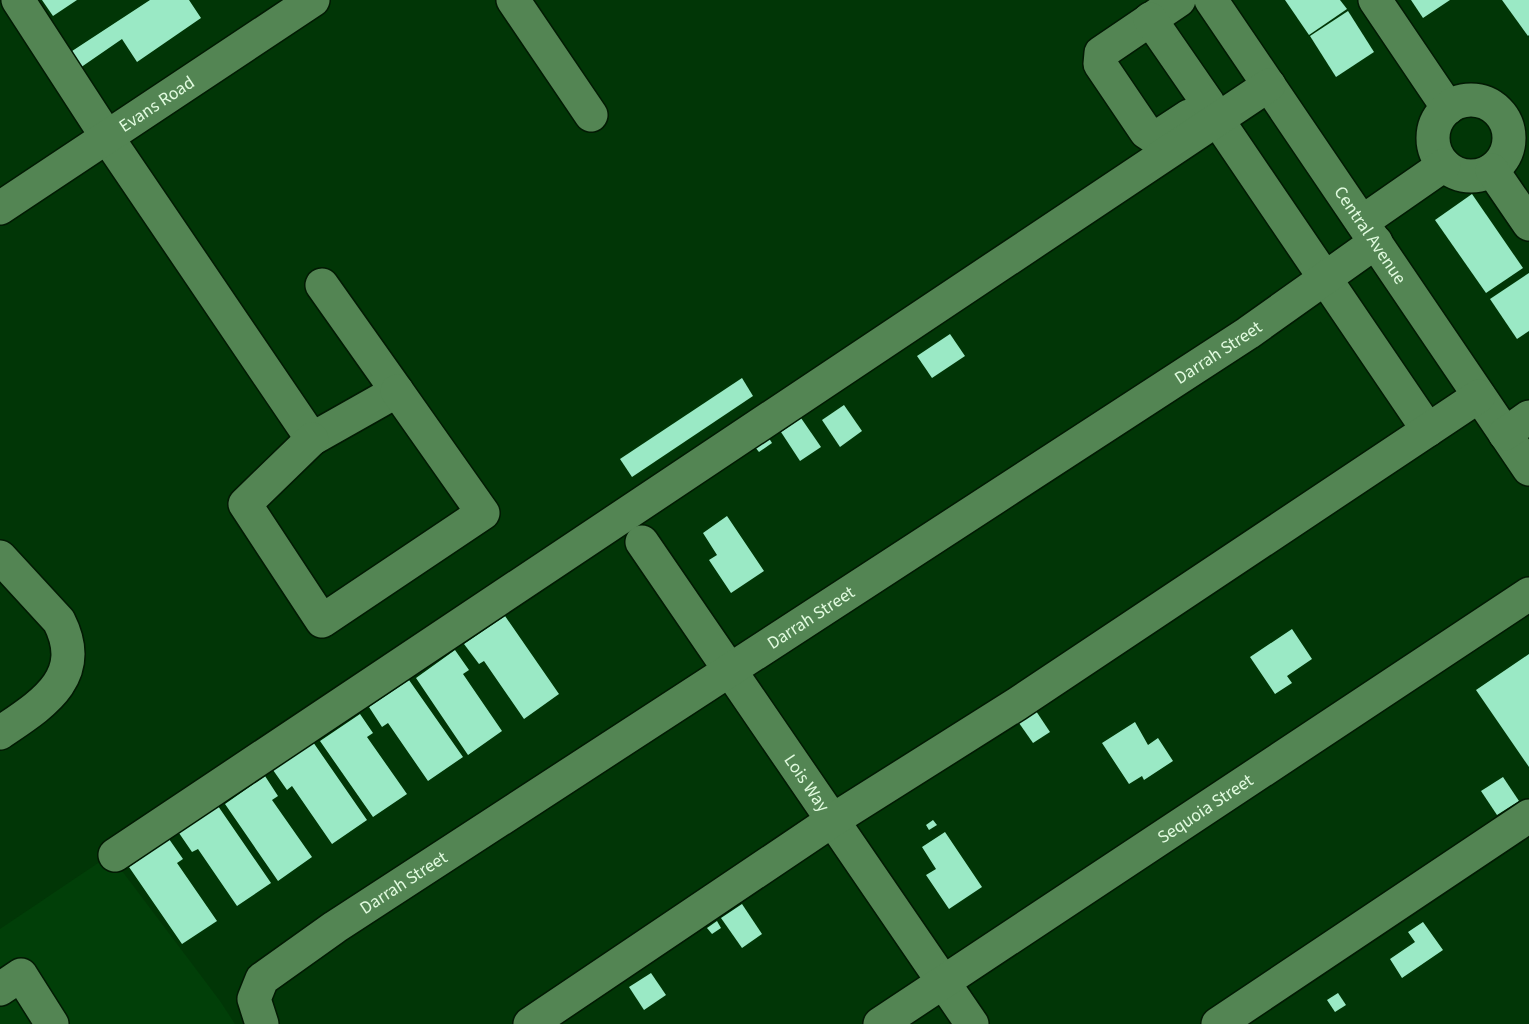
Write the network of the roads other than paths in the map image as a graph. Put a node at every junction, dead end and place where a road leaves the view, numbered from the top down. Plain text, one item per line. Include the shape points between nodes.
1 (18, 0) edge
2 (313, 0) edge
3 (513, 0) edge
4 (1179, 0) edge
5 (1211, 0) edge
6 (1375, 0) edge
7 (273, 11) edge
8 (1150, 19) junction
9 (1264, 77) junction
10 (1208, 103) junction
11 (1448, 108) junction
12 (591, 115) dead end
13 (1227, 134) dead end
14 (107, 137) junction
15 (1444, 165) junction
16 (1492, 170) junction
17 (0, 208) edge
18 (1529, 224) edge
19 (1369, 232) junction
20 (1323, 278) junction
21 (322, 285) dead end
22 (397, 391) junction
23 (1479, 396) junction
24 (1517, 426) edge
25 (1428, 430) junction
26 (312, 439) junction
27 (1529, 469) edge
28 (642, 542) dead end
29 (0, 557) edge
30 (1529, 594) edge
31 (730, 670) junction
32 (0, 733) edge
33 (1529, 816) edge
34 (833, 820) junction
35 (115, 855) dead end
36 (944, 982) junction
37 (0, 989) edge
38 (258, 1011) edge
39 (52, 1024) edge
40 (530, 1024) edge
41 (880, 1024) edge
42 (972, 1024) edge
43 (1218, 1024) edge

1 - 14 street
2 - 7 street, Evans Road
3 - 12 street
4 - 8 street
5 - 9 street, Central Avenue
6 - 11 street
7 - 14 street, Evans Road
8 - 10 street
8 - 10 street via 1099,58 1146,132 1160,135
9 - 10 street
9 - 19 street, Central Avenue
9 - 35 street
11 - 15 street via 1434,129 1435,148
11 - 16 street via 1458,102 1477,100 1494,107 1502,116 1509,139 1507,151
13 - 20 street
14 - 17 street, Evans Road
14 - 26 street
15 - 16 street via 1467,176
15 - 19 street, Darrah Street
16 - 18 street
19 - 20 street, Darrah Street
19 - 23 street, Central Avenue
20 - 25 street
20 - 31 street, Darrah Street via 1248,333
21 - 22 street
22 - 26 street
22 - 26 street via 483,513 322,621 245,504
23 - 24 street, Central Avenue
23 - 25 street
24 - 27 street, Central Avenue
25 - 34 street via 1036,691
28 - 31 street, Lois Way
29 - 32 street via 59,621 68,655 64,675 52,695
30 - 36 street, Sequoia Street
31 - 34 street, Lois Way
31 - 38 street, Darrah Street via 335,927 262,979
33 - 43 street
34 - 36 street, Lois Way
34 - 40 street
36 - 41 street, Sequoia Street
36 - 42 street, Lois Way
37 - 39 street via 21,975

